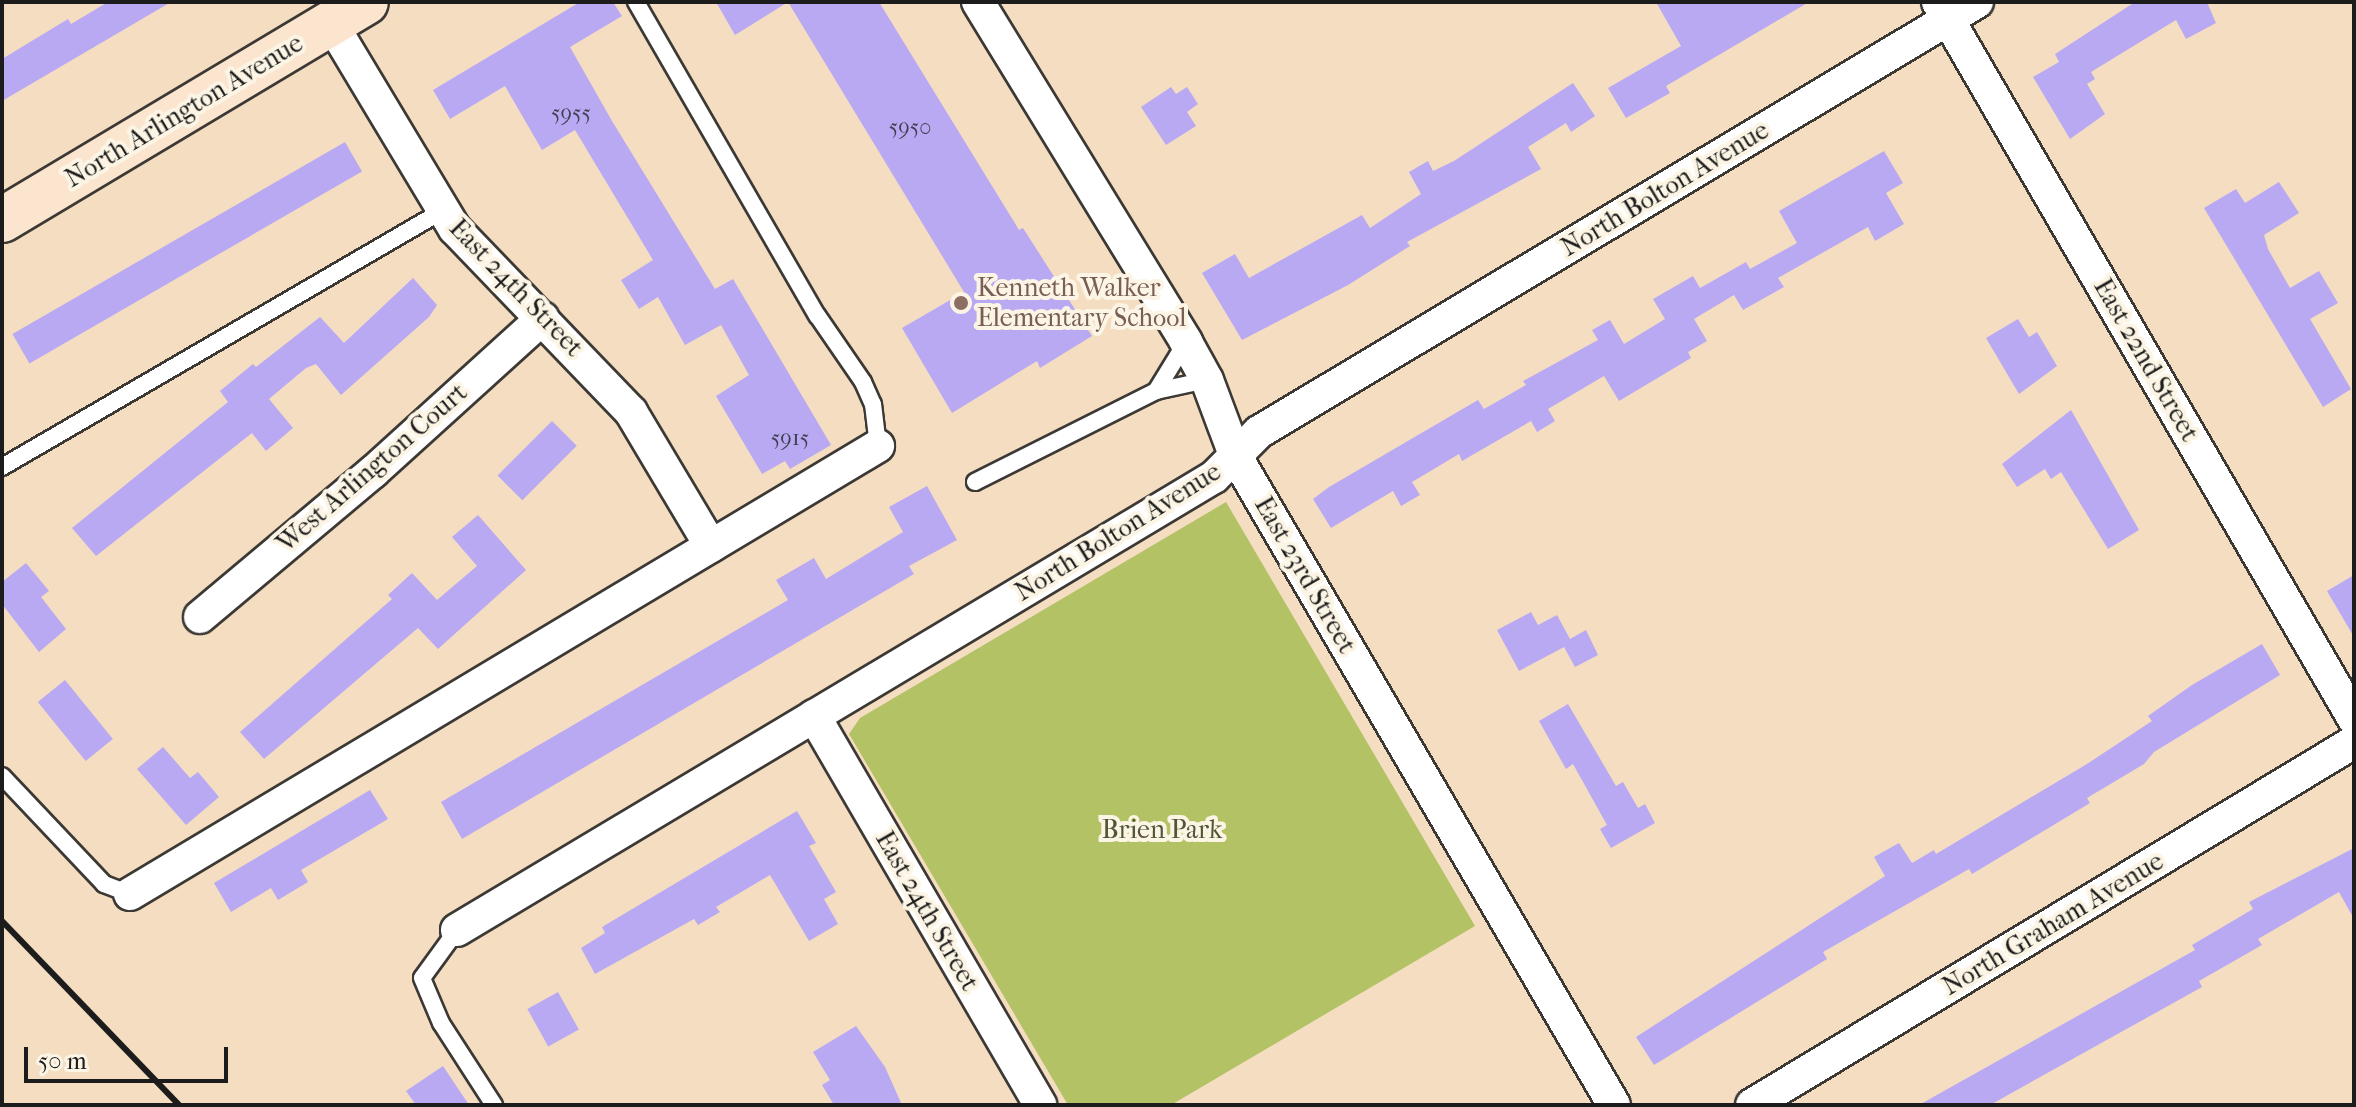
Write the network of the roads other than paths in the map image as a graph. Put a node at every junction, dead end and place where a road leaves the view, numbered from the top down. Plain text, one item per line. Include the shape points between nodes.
1 (636, 2) edge
2 (978, 2) edge
3 (1977, 2) edge
4 (1943, 11) edge
5 (349, 12) edge
6 (442, 211) junction
7 (2, 220) edge
8 (543, 318) junction
9 (1186, 342) junction
10 (1207, 380) junction
11 (1156, 391) junction
12 (878, 446) joint
13 (1235, 455) junction
14 (2, 467) edge
15 (975, 482) dead end
16 (711, 546) junction
17 (200, 617) dead end
18 (814, 716) junction
19 (2354, 719) edge
20 (2354, 742) edge
21 (2, 776) edge
22 (130, 894) joint
23 (457, 930) joint
24 (494, 1105) edge
25 (1040, 1105) edge
26 (1614, 1105) edge
27 (1752, 1105) edge

1 - 12 lane via 817,315 863,382 873,404
2 - 9 street, East 23rd Street
3 - 4 street, North Bolton Avenue
4 - 13 street, North Bolton Avenue via 1273,424
4 - 19 street, East 22nd Street
5 - 6 street, East 24th Street
5 - 7 main road, North Arlington Avenue
6 - 8 street, East 24th Street
6 - 14 lane
8 - 16 street, East 24th Street via 631,412
8 - 17 street, West Arlington Court via 373,472
9 - 10 street, East 23rd Street
9 - 11 lane
10 - 11 lane
10 - 13 street, East 23rd Street
11 - 15 lane
12 - 16 street
13 - 18 street, North Bolton Avenue via 1214,477
13 - 26 street, East 23rd Street
16 - 22 street
18 - 23 street, North Bolton Avenue
18 - 25 street, East 24th Street
20 - 27 street, North Graham Avenue
21 - 22 lane via 104,884
23 - 24 lane via 422,978 441,1023

